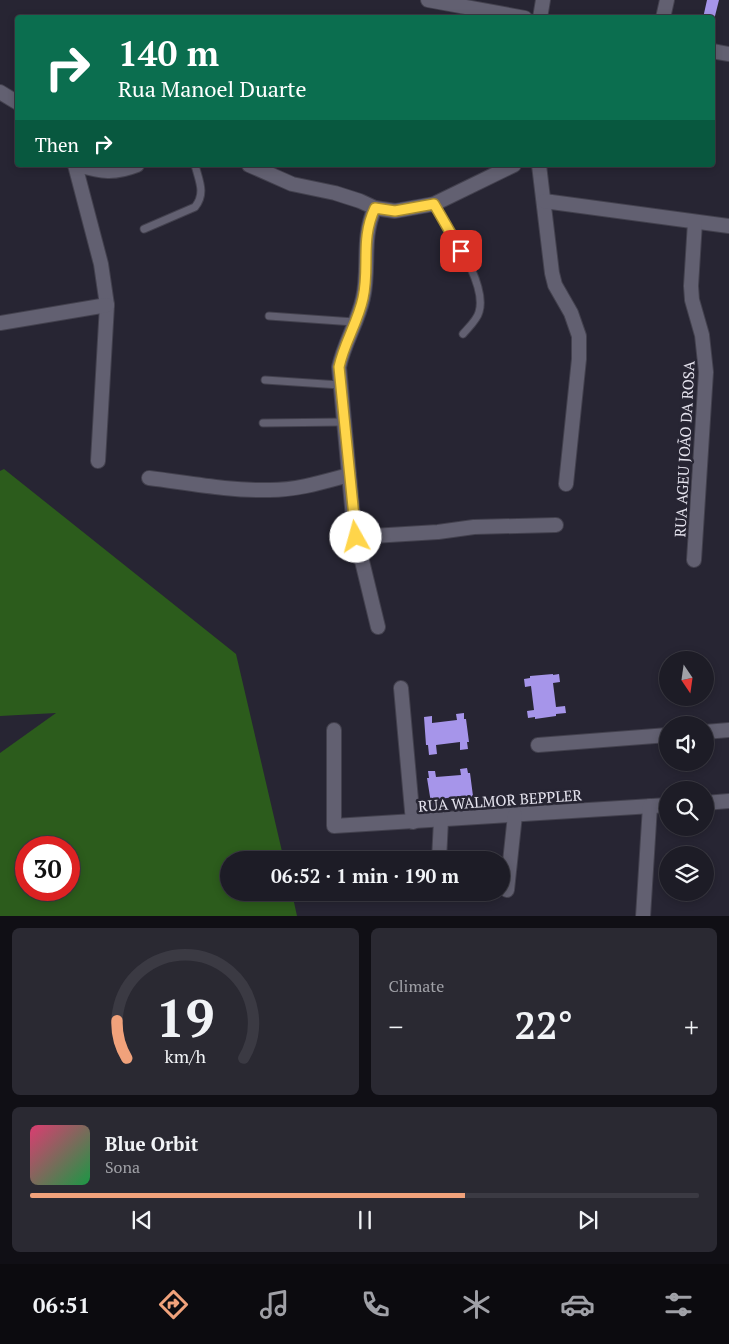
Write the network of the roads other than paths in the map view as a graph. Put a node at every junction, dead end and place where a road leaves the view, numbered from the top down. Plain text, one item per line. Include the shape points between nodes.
1 (428, 0) edge
2 (543, 0) edge
3 (667, 0) edge
4 (509, 15) edge
5 (540, 15) edge
6 (664, 15) edge
7 (715, 52) edge
8 (729, 54) edge
9 (0, 92) edge
10 (15, 100) edge
11 (77, 167) edge
12 (84, 167) edge
13 (130, 167) edge
14 (195, 167) edge
15 (254, 167) edge
16 (510, 167) edge
17 (540, 167) edge
18 (544, 201) junction
19 (434, 204) junction
20 (375, 208) junction
21 (695, 222) junction
22 (729, 226) edge
23 (144, 230) dead end
24 (107, 305) junction
25 (269, 316) dead end
26 (354, 322) junction
27 (0, 323) edge
28 (463, 334) dead end
29 (265, 380) dead end
30 (340, 385) junction
31 (263, 422) dead end
32 (344, 422) junction
33 (98, 461) dead end
34 (349, 475) junction
35 (149, 478) dead end
36 (566, 484) dead end
37 (556, 526) dead end
38 (356, 537) junction
39 (694, 560) dead end
40 (378, 627) dead end
41 (401, 688) dead end
42 (334, 730) dead end
43 (729, 730) edge
44 (714, 731) edge
45 (659, 736) edge
46 (538, 745) dead end
47 (729, 801) edge
48 (714, 802) edge
49 (650, 806) junction
50 (659, 806) edge
51 (515, 815) junction
52 (441, 820) junction
53 (413, 822) junction
54 (439, 851) edge
55 (510, 862) edge
56 (643, 916) edge

1 - 4 street
2 - 5 street
3 - 6 street
7 - 8 street
9 - 10 street
11 - 24 street via 101,264
12 - 13 street via 113,172
14 - 23 lane via 201,200 195,207
15 - 20 street via 292,184 349,196
16 - 19 street
17 - 18 street
18 - 21 street
18 - 36 street via 552,273 579,336
19 - 20 street via 395,211
19 - 28 lane via 478,285 479,313
20 - 26 street via 367,231 363,300
21 - 22 street
21 - 39 street, RUA AGEU JOÃO DA ROSA via 692,300 702,335 706,372
24 - 27 street
24 - 33 street
25 - 26 lane
26 - 30 street via 341,355
29 - 30 lane
30 - 32 street
31 - 32 lane
32 - 34 street
34 - 35 street via 310,485 270,490
34 - 38 street
37 - 38 street via 474,527
38 - 40 street
41 - 53 street
42 - 53 street, RUA WALMOR BEPPLER via 334,826
43 - 44 street
45 - 46 street
47 - 48 street
49 - 50 street, RUA WALMOR BEPPLER
49 - 51 street, RUA WALMOR BEPPLER
49 - 56 street
51 - 52 street, RUA WALMOR BEPPLER
51 - 55 street
52 - 53 street, RUA WALMOR BEPPLER
52 - 54 street

